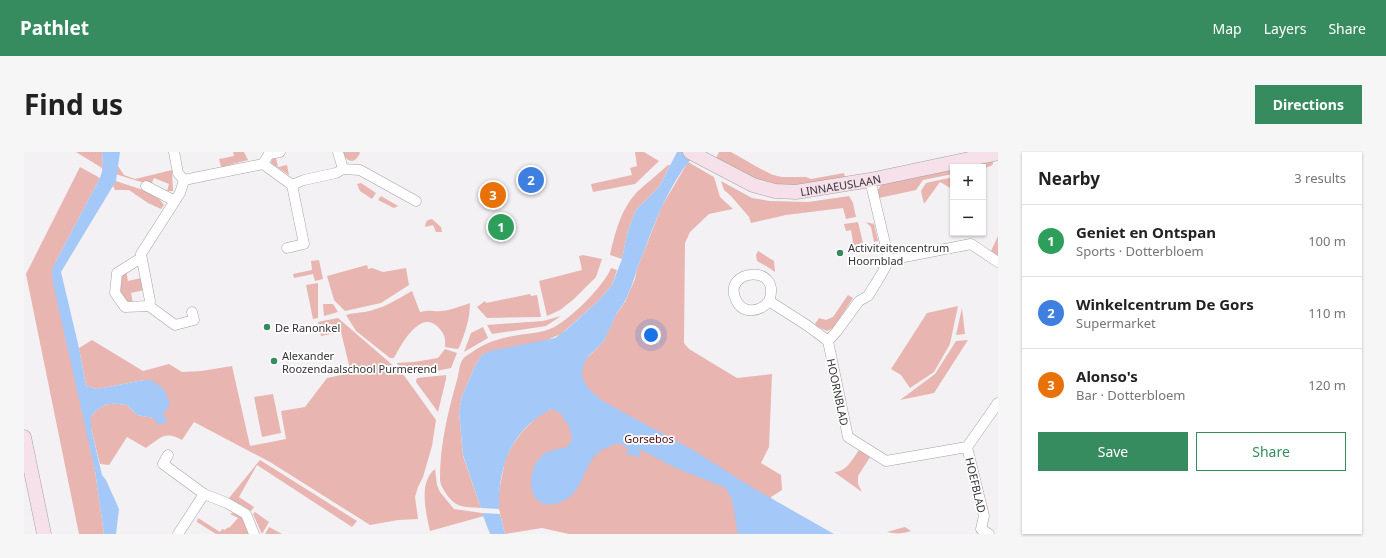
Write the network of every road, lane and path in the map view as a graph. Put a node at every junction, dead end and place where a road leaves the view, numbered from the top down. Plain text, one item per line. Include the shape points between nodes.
1 (174, 152) edge
2 (280, 152) edge
3 (338, 152) edge
4 (690, 152) edge
5 (998, 153) edge
6 (970, 155) edge
7 (263, 164) junction
8 (344, 169) junction
9 (184, 180) junction
10 (870, 180) junction
11 (292, 185) junction
12 (146, 186) dead end
13 (175, 201) junction
14 (416, 201) dead end
15 (287, 248) dead end
16 (141, 258) junction
17 (888, 260) junction
18 (998, 262) edge
19 (769, 301) dead end
20 (149, 306) junction
21 (192, 312) dead end
22 (828, 341) junction
23 (998, 403) edge
24 (24, 437) edge
25 (967, 447) junction
26 (168, 455) dead end
27 (204, 494) junction
28 (981, 532) edge
29 (44, 534) edge
30 (178, 534) edge
31 (254, 534) edge

1 - 9 street via 178,173
2 - 7 street via 269,154
3 - 8 street
4 - 10 street, LINNAEUSLAAN via 753,185 775,191 796,192
5 - 6 street, LINNAEUSLAAN
6 - 10 street, LINNAEUSLAAN
7 - 9 street
7 - 11 street
8 - 11 street via 336,174
8 - 14 street via 360,170
9 - 13 street
10 - 17 street
11 - 15 street via 304,244
12 - 13 street
13 - 16 street via 141,254
16 - 20 street
16 - 20 street via 117,273 115,293 126,307
17 - 18 street via 970,244
17 - 22 street via 882,275 868,296 859,301
19 - 22 street
20 - 21 street via 175,324 194,320
22 - 25 street, HOORNBLAD via 848,437 886,461
23 - 25 street, HOEFBLAD
24 - 29 street
25 - 28 street, HOEFBLAD via 984,516
26 - 27 street via 163,464
27 - 30 street
27 - 31 street via 246,514

